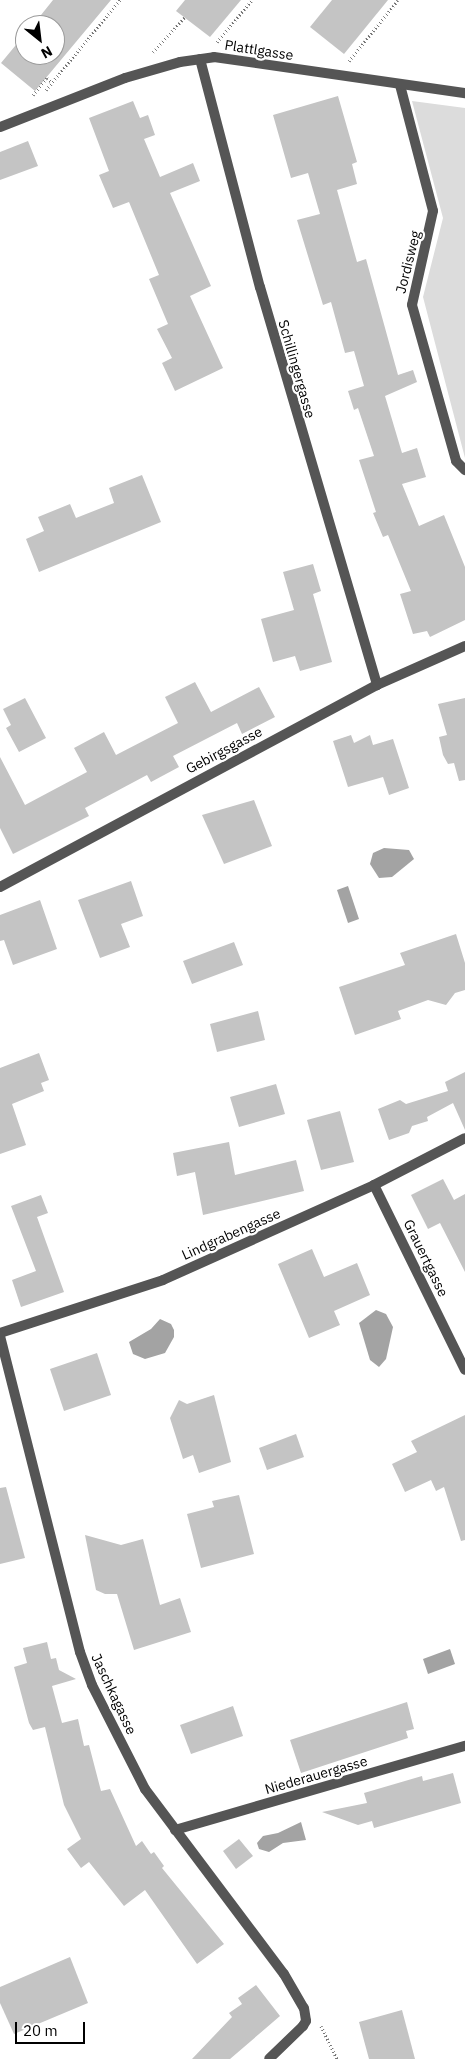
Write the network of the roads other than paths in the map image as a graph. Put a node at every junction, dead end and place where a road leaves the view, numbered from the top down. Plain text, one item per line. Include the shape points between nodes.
1 (200, 59) junction
2 (400, 84) junction
3 (465, 93) edge
4 (0, 127) edge
5 (465, 470) edge
6 (465, 646) edge
7 (377, 685) junction
8 (0, 887) edge
9 (465, 1138) edge
10 (374, 1185) junction
11 (0, 1335) edge
12 (465, 1370) edge
13 (465, 1746) edge
14 (175, 1830) junction
15 (269, 2059) edge

1 - 2 street, Plattlgasse via 214,57
1 - 4 street, Plattlgasse via 125,78
1 - 7 street, Schillingergasse via 273,334
2 - 3 street, Plattlgasse
2 - 5 street, Jordisweg via 433,211 412,305 456,461
6 - 7 street, Gebirgsgasse
7 - 8 street, Gebirgsgasse
9 - 10 street, Lindgrabengasse
10 - 11 street, Lindgrabengasse via 163,1280
10 - 12 street, Grauertgasse
11 - 14 street, Jaschkagasse via 80,1652 92,1685 145,1788
13 - 14 street, Niederauergasse
14 - 15 street, Jaschkagasse via 284,1974 306,2015 303,2026

